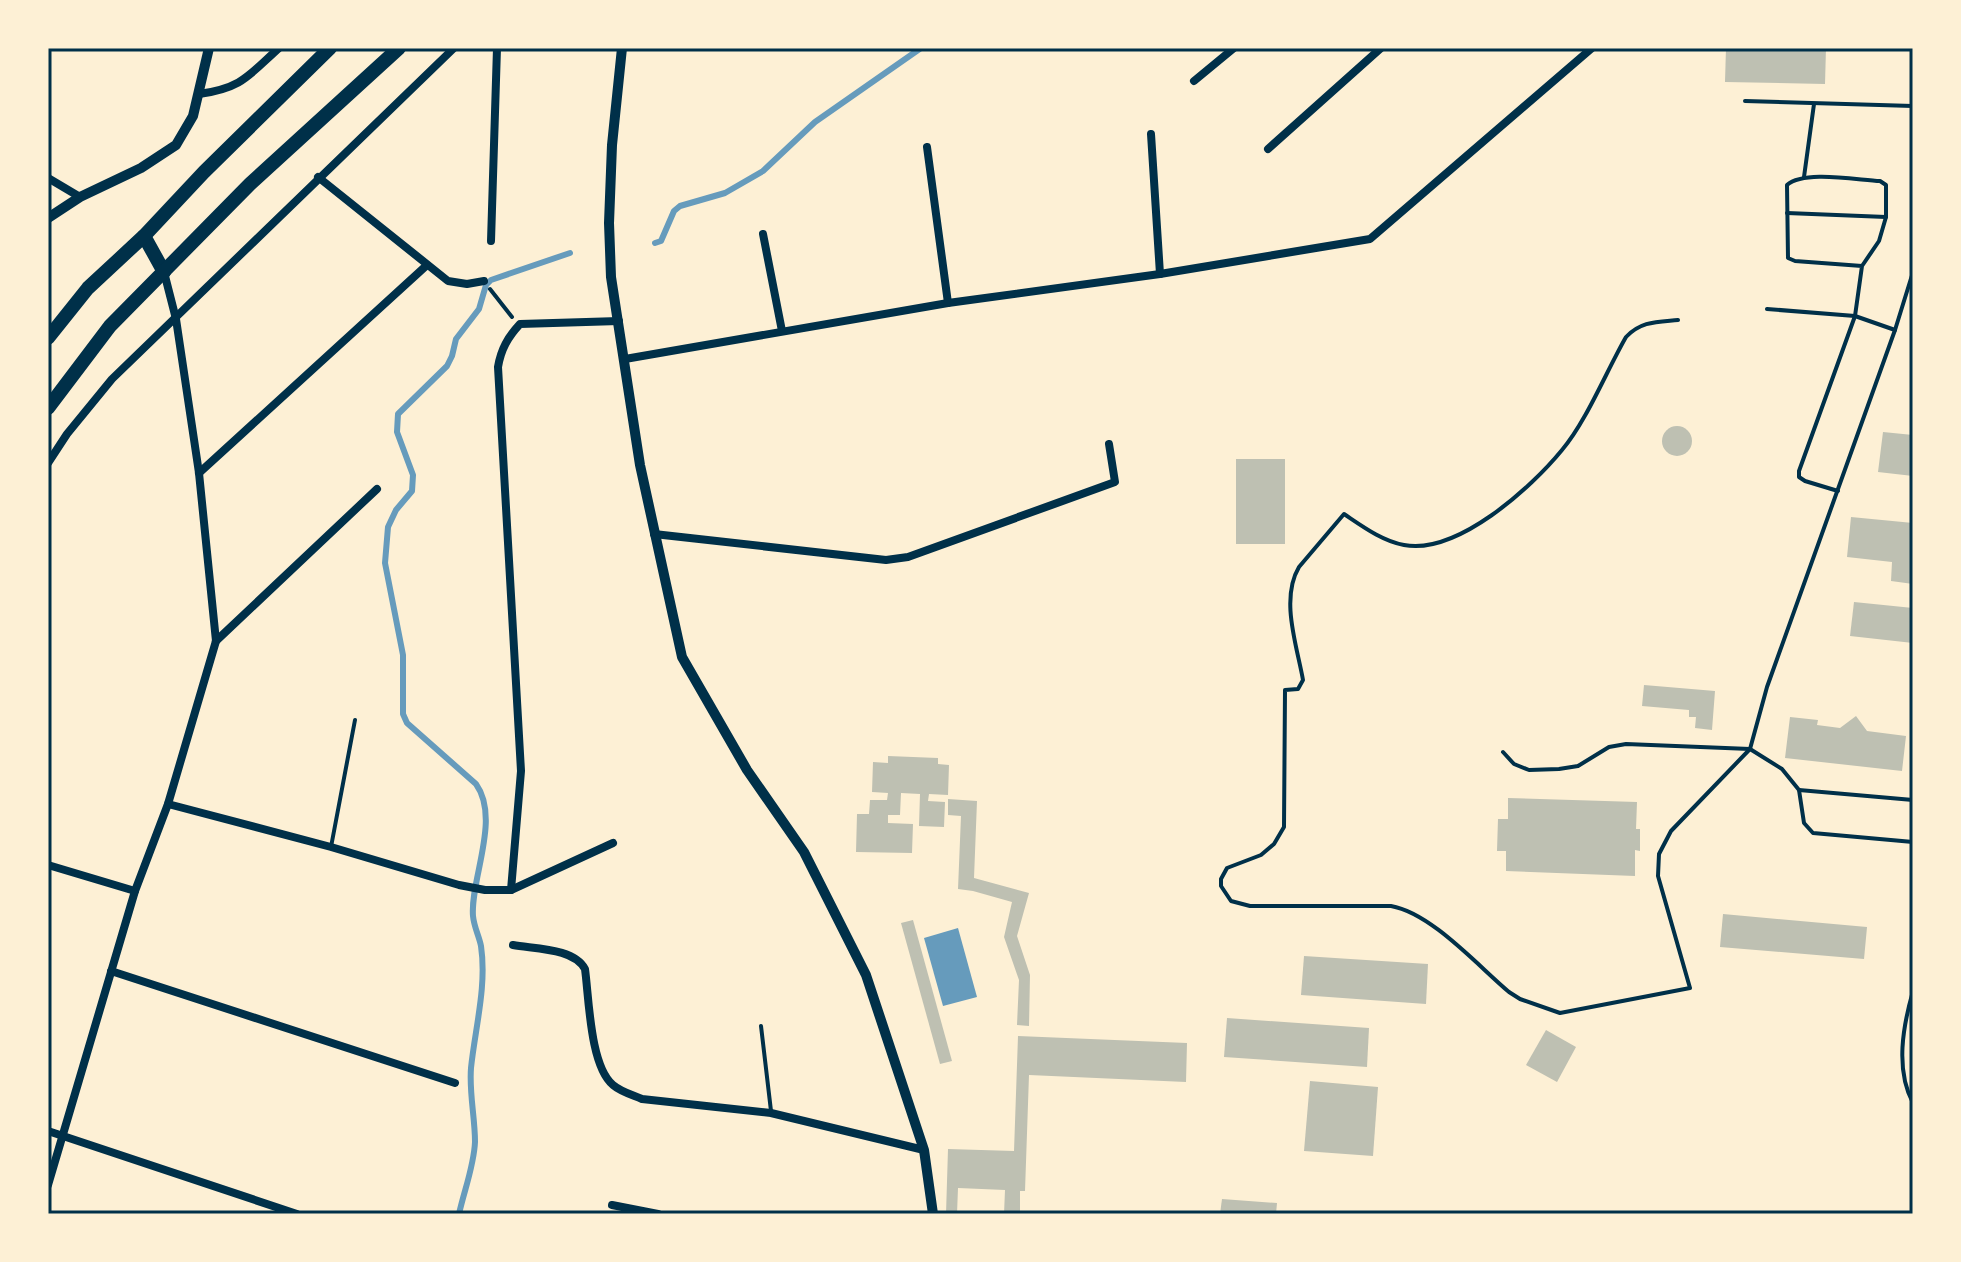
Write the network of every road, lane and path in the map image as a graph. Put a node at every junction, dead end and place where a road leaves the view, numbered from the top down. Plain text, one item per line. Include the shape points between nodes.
1 (209, 48) edge
2 (279, 48) edge
3 (330, 48) edge
4 (399, 48) edge
5 (454, 48) edge
6 (497, 48) edge
7 (622, 48) edge
8 (1214, 48) edge
9 (1234, 48) edge
10 (1381, 48) edge
11 (1592, 48) edge
12 (1223, 57) junction
13 (1194, 81) dead end
14 (199, 94) junction
15 (1745, 101) dead end
16 (1814, 104) junction
17 (1913, 106) edge
18 (1151, 134) dead end
19 (927, 147) dead end
20 (1268, 149) dead end
21 (318, 177) junction
22 (1804, 177) junction
23 (48, 178) edge
24 (80, 197) junction
25 (1787, 213) junction
26 (1886, 217) junction
27 (48, 218) edge
28 (763, 234) dead end
29 (144, 236) junction
30 (491, 241) dead end
31 (427, 265) junction
32 (1862, 266) junction
33 (164, 272) junction
34 (1913, 272) edge
35 (1160, 274) junction
36 (484, 281) joint
37 (948, 303) junction
38 (1767, 309) dead end
39 (505, 311) dead end
40 (1855, 316) junction
41 (176, 319) junction
42 (1678, 320) dead end
43 (619, 321) junction
44 (1895, 330) junction
45 (782, 331) junction
46 (48, 338) edge
47 (625, 359) junction
48 (48, 408) edge
49 (1109, 444) dead end
50 (48, 463) edge
51 (199, 473) junction
52 (377, 489) dead end
53 (1838, 491) junction
54 (654, 534) junction
55 (216, 641) junction
56 (355, 720) dead end
57 (1750, 749) junction
58 (1503, 752) dead end
59 (1799, 790) junction
60 (1913, 800) edge
61 (168, 804) junction
62 (1913, 842) edge
63 (613, 843) dead end
64 (331, 847) junction
65 (48, 865) edge
66 (511, 890) junction
67 (135, 891) junction
68 (513, 945) dead end
69 (111, 971) junction
70 (1913, 991) edge
71 (761, 1026) dead end
72 (455, 1083) dead end
73 (1913, 1103) edge
74 (771, 1113) junction
75 (48, 1131) edge
76 (64, 1137) junction
77 (924, 1150) junction
78 (48, 1185) edge
79 (612, 1205) dead end
80 (297, 1214) edge
81 (658, 1214) edge
82 (933, 1214) edge

1 - 14 street
2 - 14 street via 238,84
3 - 29 highway
4 - 33 highway via 250,184
5 - 21 street
6 - 30 street
7 - 43 street via 609,223
8 - 12 street
9 - 12 street
10 - 20 street
11 - 35 street via 1370,239
12 - 13 street
14 - 24 street via 186,132 165,155
15 - 16 lane
16 - 17 lane
16 - 22 lane
18 - 35 street
19 - 37 street
21 - 31 street
21 - 41 street
22 - 25 lane via 1787,185
22 - 26 lane via 1884,183
23 - 24 street
24 - 27 street
25 - 26 lane
25 - 32 lane via 1790,260
26 - 32 lane via 1879,241
28 - 45 street
29 - 33 highway
29 - 46 highway via 88,288
31 - 36 street via 448,281
31 - 51 street
32 - 40 lane
33 - 41 street
33 - 48 highway via 110,326
34 - 44 lane
35 - 37 street
36 - 39 path
37 - 45 street
38 - 40 lane
40 - 44 lane
40 - 53 lane via 1799,471 1805,481
41 - 50 street via 112,379
41 - 51 street
42 - 57 lane via 1647,322 1626,337 1563,449 1511,501 1474,528 1438,543 1406,546 1344,514 1299,567 1290,605 1303,680 1298,689 1285,690 1284,827 1261,855 1227,868 1221,886 1231,901 1250,906 1391,906 1413,912 1509,992 1560,1013 1690,988 1658,860 1671,831
43 - 47 street
43 - 66 street via 520,324 506,340 498,367 521,771
44 - 53 lane
45 - 47 street
47 - 54 street
49 - 54 street via 1115,482 908,557 865,559
51 - 55 street
52 - 55 street
53 - 57 lane
54 - 77 street via 682,657 747,770 804,852 866,975
55 - 61 street
56 - 64 lane
57 - 58 lane via 1626,744 1609,747 1578,766 1529,770
57 - 59 lane via 1782,769
59 - 60 lane
59 - 62 lane via 1804,823 1813,833
61 - 64 street
61 - 67 street
63 - 66 street
64 - 66 street via 459,885
65 - 67 street
67 - 69 street
68 - 74 street via 566,954 582,963 597,1056 614,1086 642,1099
69 - 72 street
69 - 76 street
70 - 73 lane via 1904,1021 1903,1062 1904,1084
71 - 74 lane
74 - 77 street
75 - 76 street
76 - 78 street
76 - 80 street
77 - 82 street
79 - 81 street

